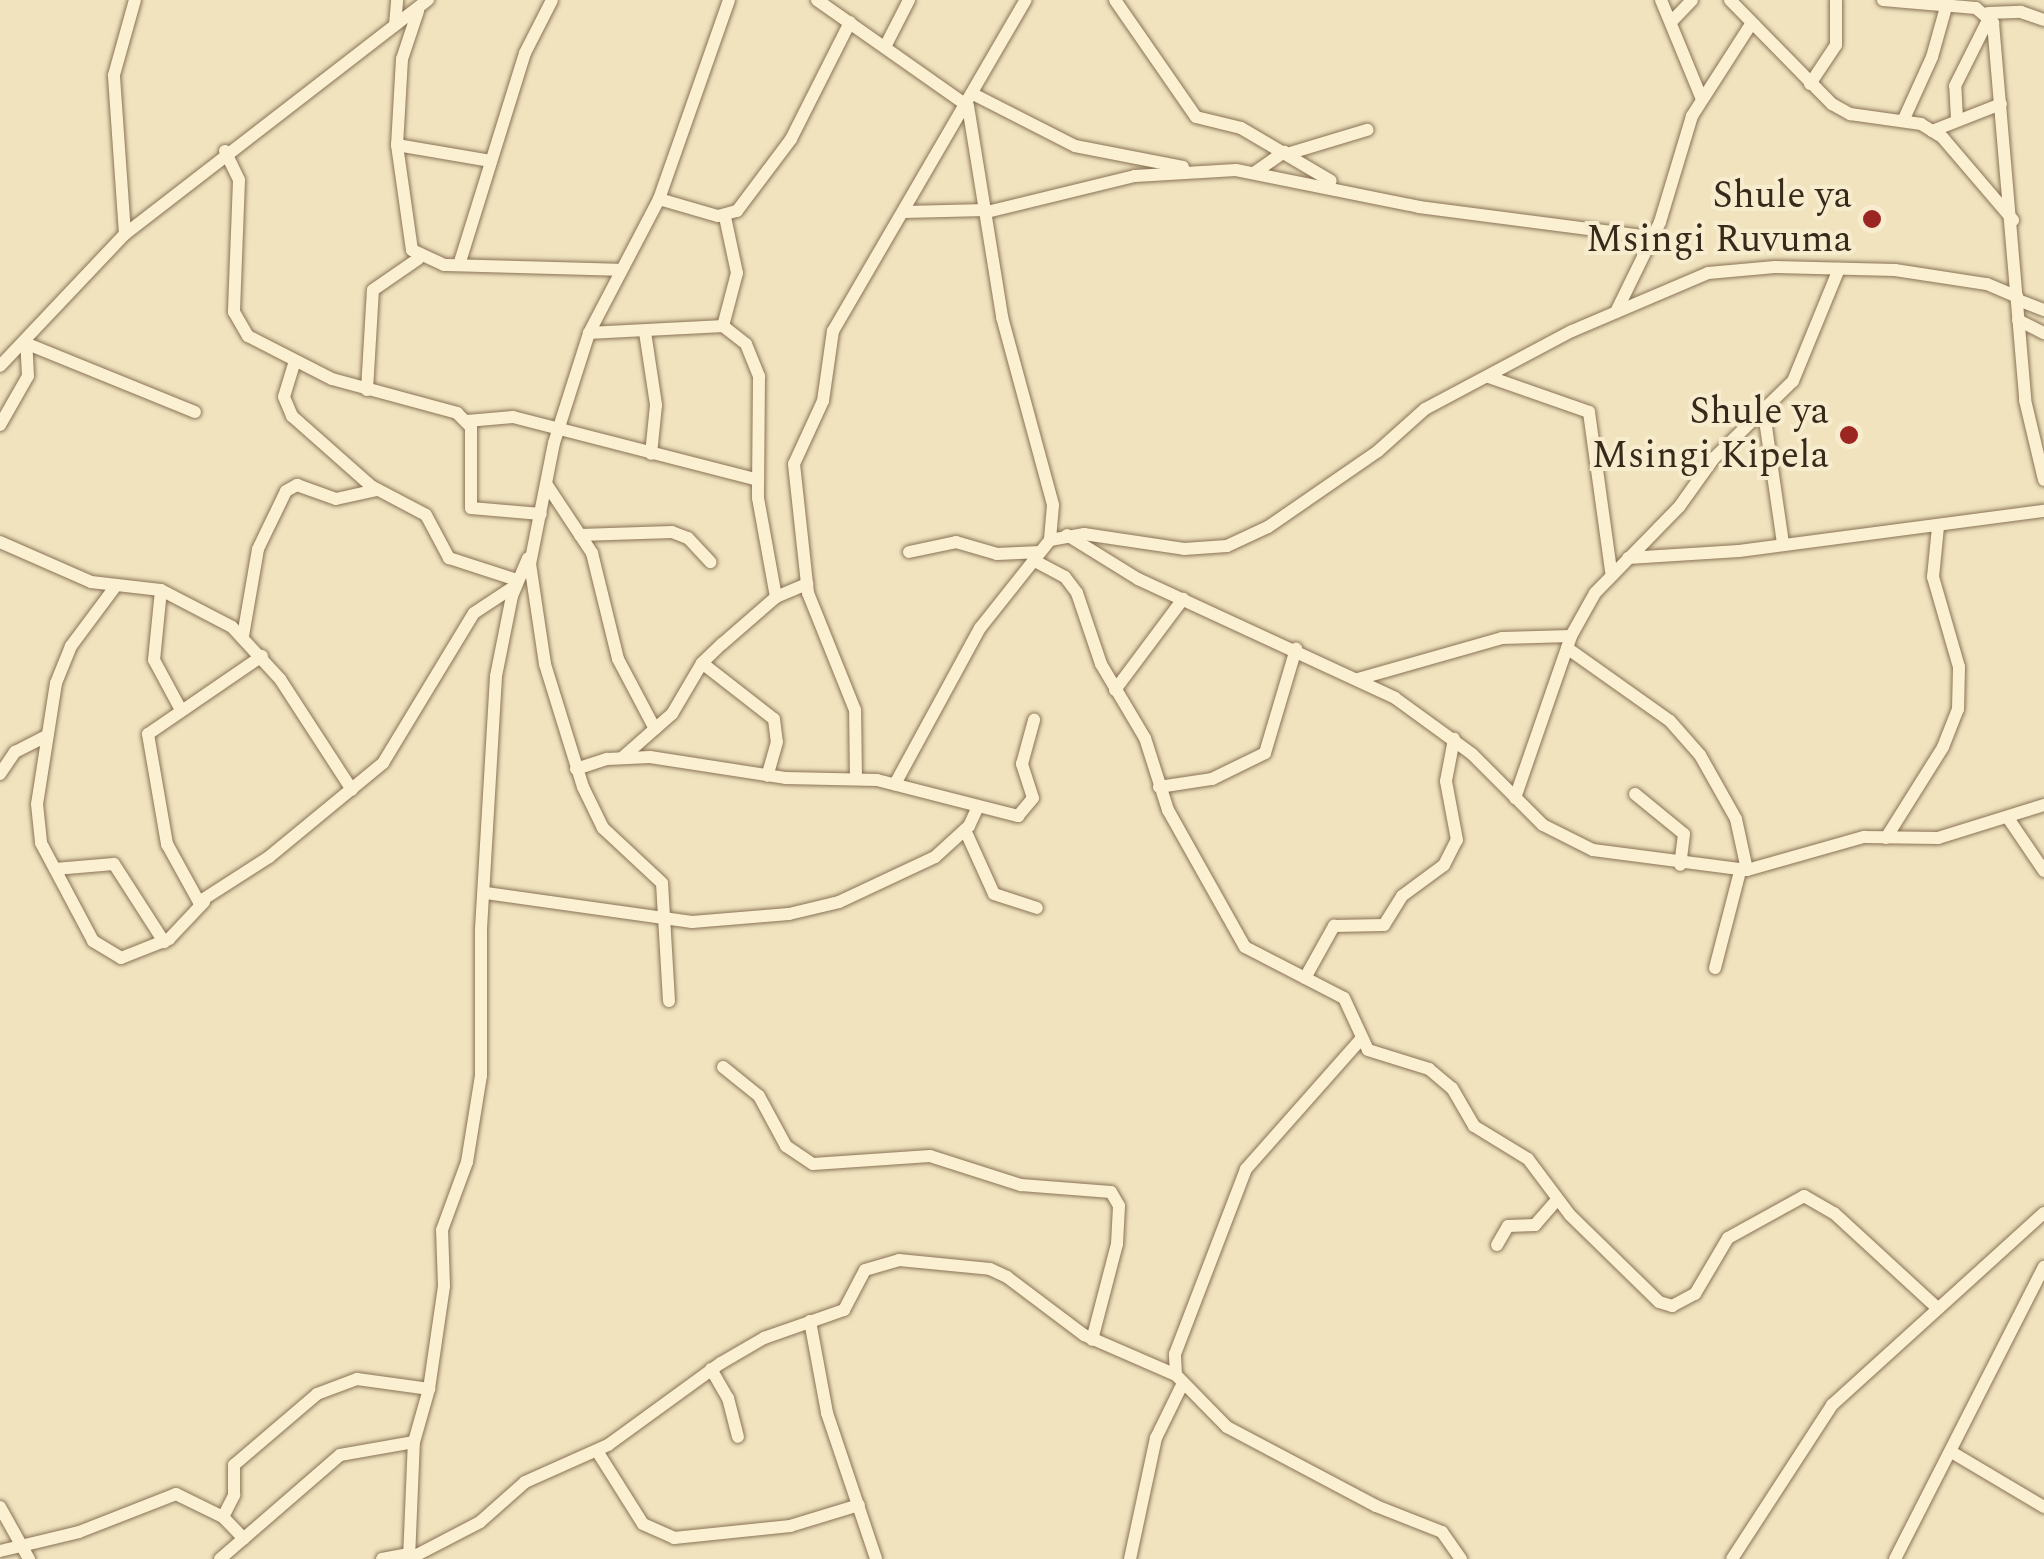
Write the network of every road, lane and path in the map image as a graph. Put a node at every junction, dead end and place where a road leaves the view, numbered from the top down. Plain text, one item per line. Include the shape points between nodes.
1 (135, 0) edge
2 (398, 0) edge
3 (552, 0) edge
4 (730, 0) edge
5 (817, 0) edge
6 (909, 0) edge
7 (1026, 0) edge
8 (1114, 0) edge
9 (1662, 0) edge
10 (1692, 0) edge
11 (1730, 0) edge
12 (1836, 0) edge
13 (1883, 0) edge
14 (1948, 3) edge
15 (424, 4) edge
16 (1996, 10) edge
17 (2044, 20) edge
18 (850, 22) junction
19 (1672, 22) junction
20 (1751, 24) junction
21 (395, 26) junction
22 (885, 47) junction
23 (1810, 84) junction
24 (1701, 96) junction
25 (972, 101) junction
26 (2001, 104) junction
27 (1957, 119) junction
28 (1904, 121) junction
29 (1367, 130) dead end
30 (1932, 131) junction
31 (397, 144) junction
32 (225, 151) junction
33 (1286, 153) junction
34 (491, 162) junction
35 (1200, 172) junction
36 (1254, 172) junction
37 (1337, 186) junction
38 (659, 199) junction
39 (986, 211) junction
40 (904, 212) junction
41 (725, 217) junction
42 (2014, 222) junction
43 (125, 234) junction
44 (1650, 236) junction
45 (418, 259) junction
46 (460, 264) junction
47 (1839, 269) junction
48 (620, 270) junction
49 (2018, 298) junction
50 (2044, 310) edge
51 (1616, 312) junction
52 (2018, 320) junction
53 (724, 326) junction
54 (590, 332) junction
55 (645, 332) junction
56 (2044, 334) edge
57 (26, 342) junction
58 (294, 364) junction
59 (0, 366) edge
60 (1489, 377) junction
61 (367, 390) junction
62 (194, 412) dead end
63 (1764, 413) junction
64 (467, 420) junction
65 (0, 425) edge
66 (558, 431) junction
67 (651, 454) junction
68 (758, 480) junction
69 (2044, 480) edge
70 (547, 485) junction
71 (378, 490) junction
72 (2044, 511) edge
73 (1054, 513) junction
74 (540, 514) junction
75 (1938, 526) junction
76 (580, 535) junction
77 (1070, 535) junction
78 (1050, 540) junction
79 (0, 542) edge
80 (1783, 544) junction
81 (531, 552) junction
82 (910, 552) dead end
83 (1036, 556) junction
84 (1628, 558) junction
85 (710, 562) dead end
86 (1611, 571) junction
87 (516, 583) junction
88 (806, 584) junction
89 (115, 587) junction
90 (162, 590) junction
91 (776, 597) junction
92 (1183, 599) junction
93 (242, 636) junction
94 (1569, 642) junction
95 (1296, 648) junction
96 (262, 656) junction
97 (702, 663) junction
98 (1358, 679) junction
99 (1115, 690) junction
100 (180, 710) junction
101 (1034, 720) dead end
102 (655, 729) junction
103 (46, 736) junction
104 (1454, 739) junction
105 (623, 757) junction
106 (576, 769) junction
107 (0, 774) edge
108 (767, 776) junction
109 (856, 778) junction
110 (895, 784) junction
111 (1158, 787) junction
112 (352, 790) junction
113 (1635, 794) dead end
114 (1514, 798) junction
115 (2044, 805) edge
116 (977, 809) junction
117 (2008, 818) junction
118 (965, 830) junction
119 (1886, 838) junction
120 (1680, 864) junction
121 (55, 869) junction
122 (2044, 870) edge
123 (1744, 871) junction
124 (486, 893) junction
125 (204, 902) junction
126 (1037, 908) dead end
127 (666, 920) junction
128 (164, 942) junction
129 (1715, 968) dead end
130 (1306, 978) junction
131 (668, 1001) dead end
132 (1361, 1039) junction
133 (722, 1067) dead end
134 (1558, 1200) junction
135 (2044, 1214) edge
136 (1497, 1245) dead end
137 (2044, 1267) edge
138 (1935, 1306) junction
139 (810, 1321) junction
140 (1092, 1340) junction
141 (711, 1370) junction
142 (1180, 1379) junction
143 (429, 1389) junction
144 (738, 1437) dead end
145 (414, 1442) junction
146 (597, 1451) junction
147 (1953, 1453) junction
148 (859, 1505) junction
149 (0, 1506) edge
150 (2044, 1507) edge
151 (223, 1516) junction
152 (244, 1539) junction
153 (21, 1544) junction
154 (0, 1551) edge
155 (409, 1557) edge
156 (29, 1559) edge
157 (220, 1559) edge
158 (382, 1559) edge
159 (876, 1559) edge
160 (1130, 1559) edge
161 (1462, 1559) edge
162 (1732, 1559) edge
163 (1895, 1559) edge

1 - 43 street via 114,75
2 - 21 street
3 - 34 street via 525,53
4 - 38 street
5 - 18 street
6 - 22 street
7 - 25 street
8 - 33 street via 1196,117 1241,128
9 - 19 street
10 - 19 street
11 - 20 street
12 - 23 street via 1836,45
13 - 14 street
14 - 16 street
14 - 28 street
15 - 21 street
15 - 31 street via 402,60
16 - 17 street
16 - 26 street
16 - 27 street via 1955,86
18 - 22 street
18 - 41 street via 792,140
19 - 24 street
20 - 23 street
20 - 24 street
21 - 32 street
22 - 25 street
23 - 28 street via 1850,114
24 - 44 street
25 - 35 street via 1075,146
25 - 39 street
25 - 40 street
26 - 27 street
26 - 42 street
27 - 30 street
28 - 30 street
29 - 33 street
30 - 42 street
31 - 34 street
31 - 45 street via 408,233
32 - 43 street
32 - 58 street via 239,180 238,324
33 - 36 street
33 - 37 street
34 - 46 street
35 - 36 street
35 - 39 street via 1135,176
36 - 37 street
37 - 44 street via 1419,207
38 - 41 street
38 - 48 street
39 - 40 street
39 - 73 street via 1002,316
40 - 88 street via 833,331 823,401 794,464
41 - 53 street via 737,273
42 - 49 street
43 - 57 street
44 - 51 street
45 - 46 street
45 - 61 street via 373,290
46 - 48 street
47 - 49 street via 1949,276
47 - 51 street via 1708,273
47 - 63 street via 1793,381
48 - 54 street
49 - 50 street
49 - 52 street
51 - 60 street
52 - 56 street
52 - 69 street via 2028,426
53 - 55 street
53 - 68 street via 746,344 759,376
54 - 55 street
54 - 66 street
55 - 67 street via 656,405
57 - 59 street
57 - 62 street
57 - 65 street via 26,384
58 - 61 street
58 - 71 street via 284,397 292,416
60 - 77 street via 1426,409 1378,451 1227,546 1184,549
60 - 86 street via 1589,412
61 - 64 street
63 - 80 street
63 - 84 street via 1716,456 1680,507
64 - 66 street via 505,416
64 - 74 street via 471,508
66 - 67 street
66 - 70 street
67 - 68 street
68 - 91 street
70 - 74 street
70 - 76 street
71 - 87 street via 435,523 449,558
71 - 93 street via 336,499 297,484 286,491 258,549
72 - 75 street
73 - 77 street
73 - 78 street
74 - 81 street
75 - 80 street
75 - 119 street via 1933,578 1959,667 1958,710 1943,747
76 - 85 street via 672,532 688,538
76 - 102 street via 592,553 618,660
77 - 78 street
77 - 92 street
78 - 83 street
79 - 89 street
80 - 84 street
81 - 87 street
81 - 106 street via 545,664
82 - 83 street via 956,542
83 - 99 street via 1073,586
83 - 110 street via 980,628
84 - 86 street
86 - 94 street
87 - 112 street via 474,613 398,743
87 - 124 street via 494,698
88 - 91 street
88 - 109 street via 850,692 858,730
89 - 90 street
89 - 103 street via 66,657
90 - 93 street
90 - 100 street via 154,660
91 - 97 street
92 - 95 street
92 - 99 street
93 - 96 street
94 - 98 street via 1502,638
94 - 114 street
94 - 123 street via 1670,721 1700,755 1736,819
95 - 98 street
95 - 111 street via 1265,753 1212,779
96 - 100 street
96 - 112 street
97 - 102 street via 672,714
97 - 108 street via 774,719 777,742
98 - 104 street
99 - 111 street via 1145,738
100 - 125 street via 148,734 146,746 167,844 193,898
101 - 116 street via 1022,764 1034,798 1029,808 1010,816
102 - 105 street
103 - 107 street via 15,752
103 - 121 street via 36,826
104 - 114 street
104 - 130 street via 1446,781 1457,840 1444,865 1402,896 1384,925 1334,926
105 - 106 street
105 - 108 street via 708,762
106 - 127 street via 603,828 657,874
108 - 109 street
109 - 110 street
110 - 116 street
111 - 130 street via 1245,948
112 - 125 street
113 - 120 street via 1684,834
114 - 120 street via 1542,825 1579,845
115 - 117 street
116 - 118 street
117 - 119 street via 1916,842
117 - 122 street
118 - 126 street via 994,894
118 - 127 street via 935,857 839,902 763,918
119 - 123 street via 1864,837
120 - 123 street
121 - 128 street via 114,864
121 - 128 street via 81,922 107,952 132,957
123 - 129 street
124 - 127 street
124 - 143 street via 481,1076 466,1162 442,1230 444,1286
125 - 128 street
127 - 131 street
130 - 132 street via 1344,998
132 - 134 street via 1368,1050 1428,1070 1452,1088 1474,1126 1528,1160
132 - 142 street via 1246,1168 1175,1354
133 - 140 street via 759,1096 786,1146 814,1164 930,1156 1022,1185 1112,1192 1119,1206 1117,1244
134 - 136 street via 1535,1225 1508,1226
134 - 138 street via 1666,1306 1705,1286 1728,1238 1809,1196
135 - 138 street
137 - 147 street
138 - 162 street via 1819,1421
139 - 140 street via 844,1310 873,1265 899,1260 990,1269
139 - 141 street
139 - 148 street via 827,1413
140 - 142 street
141 - 144 street via 728,1398
141 - 146 street
142 - 160 street via 1156,1438
142 - 161 street via 1211,1417 1376,1506 1431,1525
143 - 145 street
143 - 151 street via 357,1379 317,1394 234,1465 234,1495
145 - 152 street via 340,1454
145 - 155 street
146 - 148 street via 643,1524 674,1538 790,1526
146 - 155 street via 525,1482 480,1522
147 - 150 street
147 - 163 street
148 - 159 street
149 - 153 street
151 - 152 street
151 - 153 street via 169,1495 79,1532
152 - 157 street
153 - 154 street
153 - 156 street
155 - 158 street

